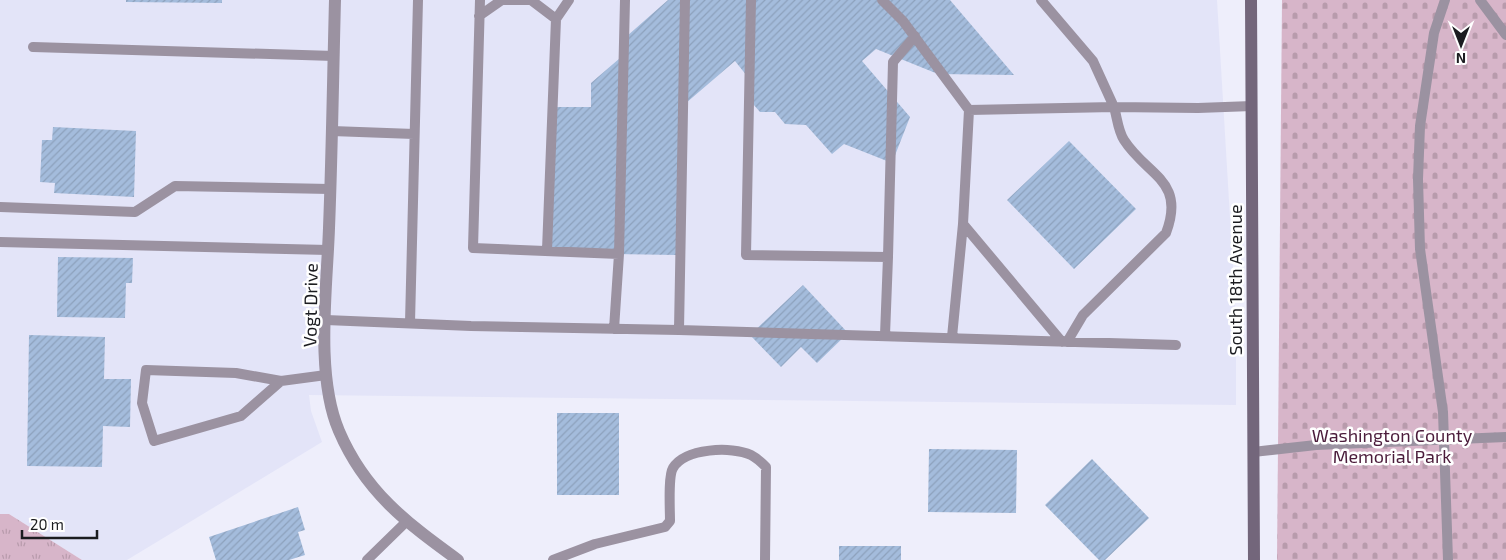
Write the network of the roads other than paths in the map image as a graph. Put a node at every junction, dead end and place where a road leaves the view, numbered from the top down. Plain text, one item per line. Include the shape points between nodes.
1 (335, 0) edge
2 (418, 0) edge
3 (480, 0) edge
4 (569, 0) edge
5 (625, 0) edge
6 (685, 0) edge
7 (751, 0) edge
8 (882, 0) edge
9 (1041, 0) edge
10 (1251, 0) edge
11 (1445, 0) edge
12 (1480, 0) edge
13 (479, 16) junction
14 (556, 19) junction
15 (1506, 35) edge
16 (915, 36) junction
17 (33, 47) dead end
18 (334, 56) junction
19 (1114, 106) junction
20 (1252, 106) junction
21 (969, 110) junction
22 (332, 131) junction
23 (414, 134) junction
24 (330, 189) junction
25 (0, 207) edge
26 (962, 224) junction
27 (0, 242) edge
28 (328, 250) junction
29 (547, 250) junction
30 (619, 254) junction
31 (888, 257) junction
32 (326, 320) junction
33 (410, 322) junction
34 (614, 329) junction
35 (679, 330) junction
36 (885, 335) junction
37 (952, 337) junction
38 (1065, 342) junction
39 (1176, 345) dead end
40 (326, 375) junction
41 (281, 382) junction
42 (1506, 437) edge
43 (1444, 440) junction
44 (1253, 452) junction
45 (406, 522) junction
46 (367, 560) edge
47 (458, 560) edge
48 (553, 560) edge
49 (765, 560) edge
50 (1254, 560) edge
51 (1448, 560) edge

1 - 18 street, Vogt Drive
2 - 23 lane
3 - 13 lane
4 - 14 lane
5 - 30 lane
6 - 35 lane
7 - 31 lane via 746,255
8 - 16 lane
9 - 19 lane via 1093,61
10 - 20 street, South 18th Avenue
11 - 43 lane via 1434,33 1420,126 1418,179 1420,249 1439,374
12 - 15 lane
13 - 14 lane via 502,0 531,0
13 - 29 lane via 473,248
14 - 29 lane
16 - 21 lane
16 - 31 lane via 893,62
17 - 18 lane
18 - 22 street, Vogt Drive
19 - 20 lane
19 - 21 lane
19 - 38 lane via 1124,140 1162,180 1169,192 1172,218 1166,233 1083,315
20 - 44 street, South 18th Avenue
21 - 26 lane
22 - 23 lane
22 - 24 street, Vogt Drive
23 - 33 lane
24 - 25 lane via 175,186 134,212
24 - 28 street, Vogt Drive
26 - 37 lane
26 - 38 lane
27 - 28 lane
28 - 32 street, Vogt Drive
29 - 30 lane
30 - 34 lane
31 - 36 lane
32 - 33 lane
32 - 40 street, Vogt Drive
33 - 34 lane
34 - 35 lane
35 - 36 lane
36 - 37 lane
37 - 38 lane
38 - 39 lane
40 - 41 lane
40 - 45 street, Vogt Drive via 328,395 350,453 373,488
41 - 41 lane via 236,373 146,370 142,403 154,441 242,416
42 - 43 lane
43 - 44 lane via 1316,445
43 - 51 lane
44 - 50 street, South 18th Avenue
45 - 46 lane
45 - 47 street, Vogt Drive
48 - 49 lane via 595,544 665,527 670,521 671,470 679,460 692,453 721,450 751,455 766,467

